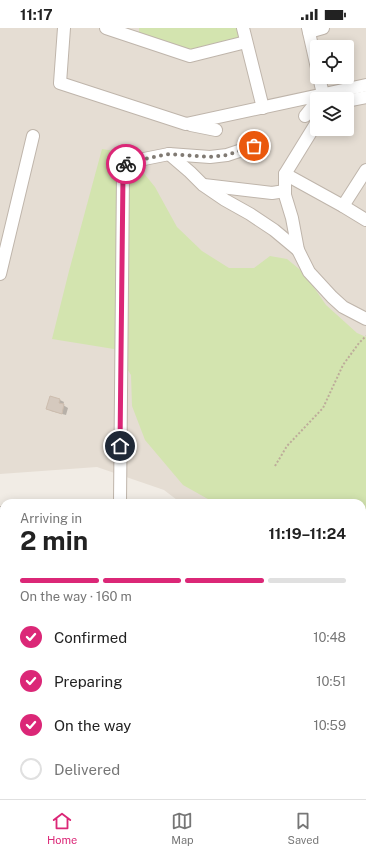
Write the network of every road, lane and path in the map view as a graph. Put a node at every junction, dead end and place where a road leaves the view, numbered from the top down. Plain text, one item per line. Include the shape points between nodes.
1 (64, 28) edge
2 (106, 28) edge
3 (243, 28) edge
4 (323, 28) edge
5 (308, 30) edge
6 (133, 32) edge
7 (310, 40) edge
8 (246, 42) junction
9 (366, 85) edge
10 (341, 92) edge
11 (366, 97) edge
12 (310, 100) edge
13 (354, 100) edge
14 (263, 108) junction
15 (310, 110) edge
16 (305, 116) dead end
17 (186, 124) junction
18 (216, 130) dead end
19 (310, 133) edge
20 (33, 136) dead end
21 (254, 146) dead end
22 (169, 154) junction
23 (366, 170) edge
24 (285, 174) junction
25 (203, 185) junction
26 (285, 191) junction
27 (343, 206) junction
28 (366, 220) edge
29 (298, 250) junction
30 (0, 274) edge
31 (366, 319) edge
32 (366, 336) edge
33 (275, 466) dead end
34 (120, 499) edge

1 - 17 street via 60,83
2 - 6 street
3 - 8 street
4 - 5 street
5 - 7 street
6 - 8 street via 190,56
8 - 14 street
9 - 10 street
11 - 13 street
12 - 14 street
14 - 17 street
15 - 16 street
17 - 18 street
19 - 24 street
20 - 30 street
21 - 22 street via 221,156
22 - 25 street
22 - 34 street via 132,162 126,165 123,174
23 - 27 street
24 - 26 street
24 - 27 street
25 - 26 street via 272,193
25 - 29 street via 274,230
26 - 29 street
27 - 28 street
29 - 31 street via 309,272 332,298
32 - 33 path via 343,365 323,408 287,446

